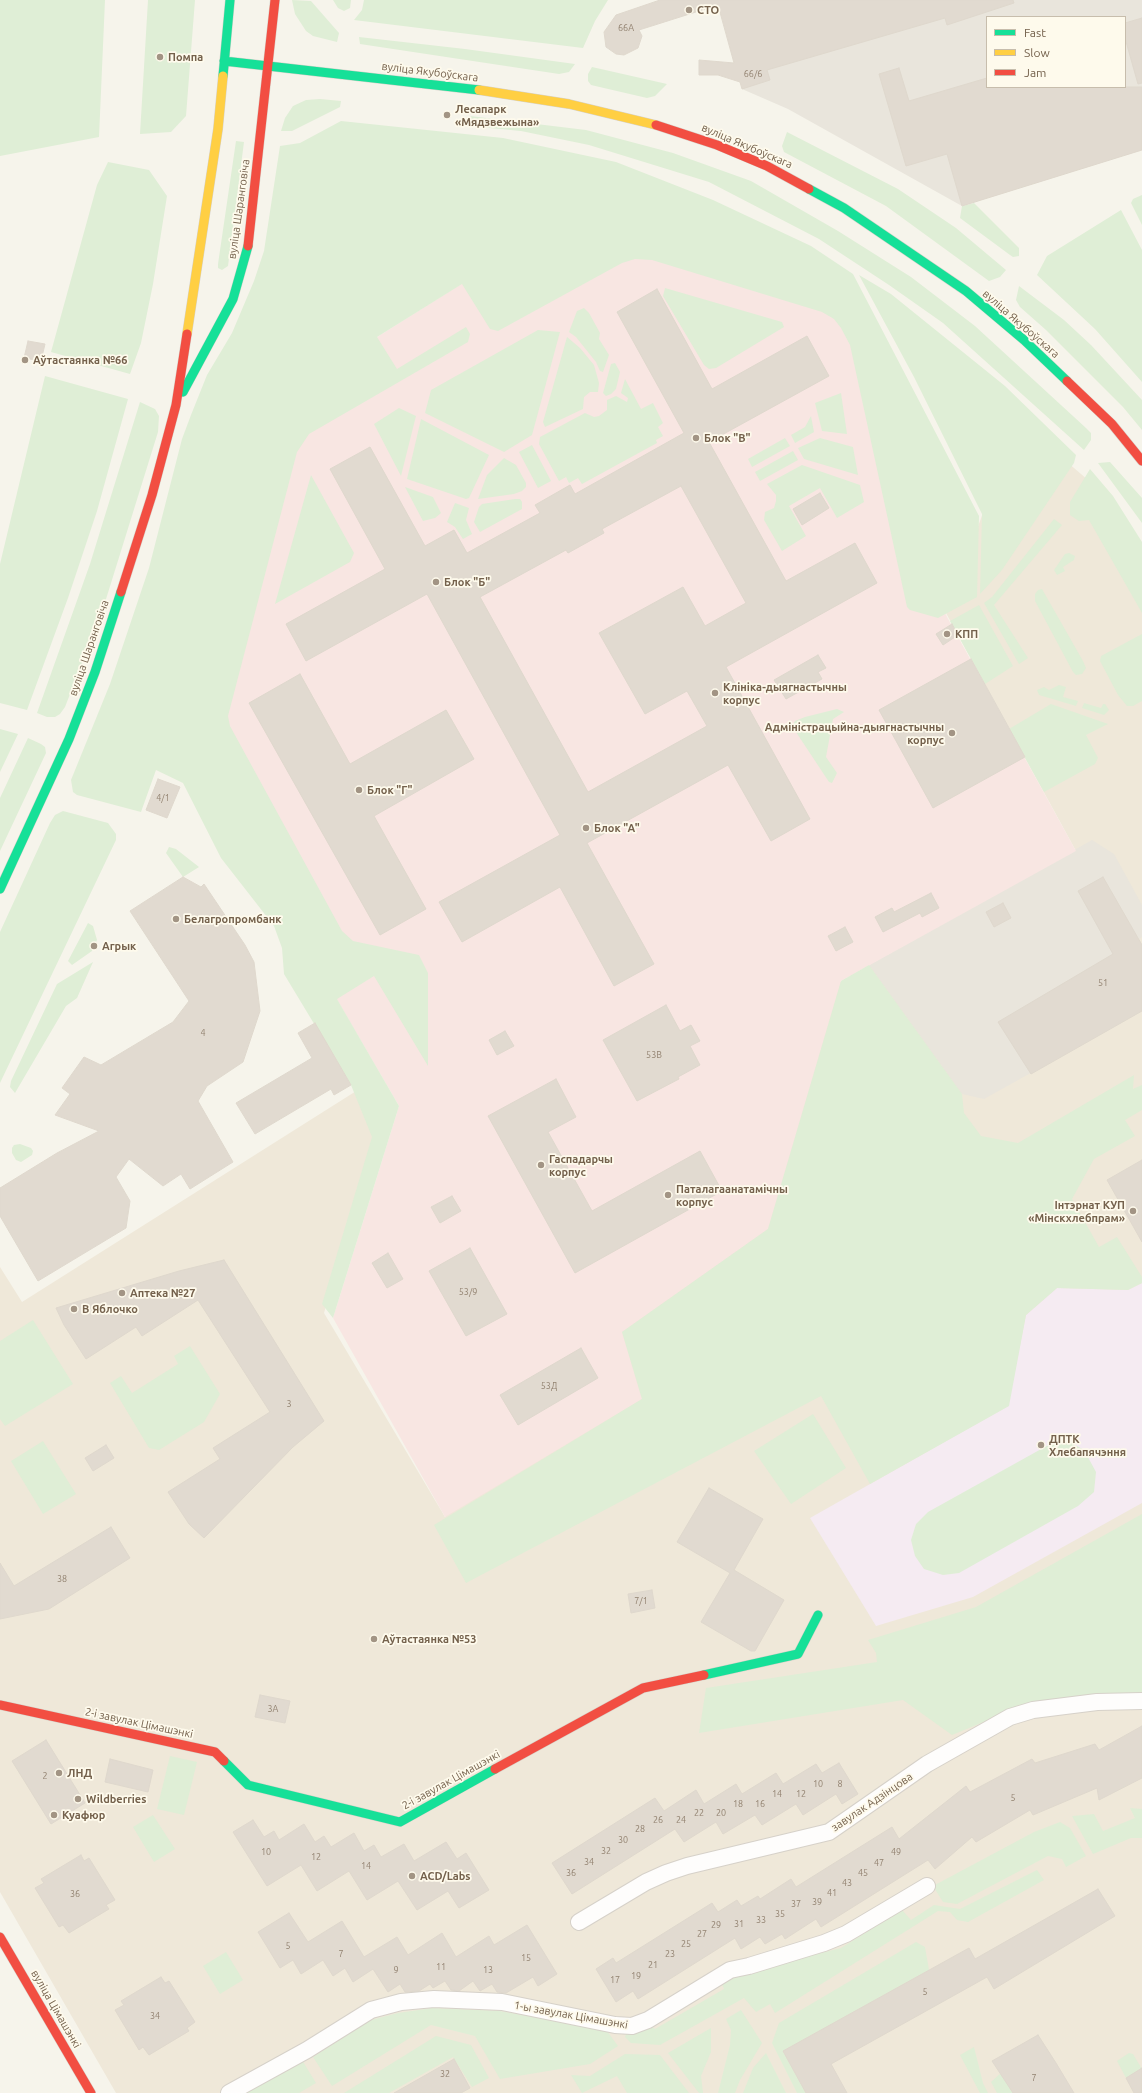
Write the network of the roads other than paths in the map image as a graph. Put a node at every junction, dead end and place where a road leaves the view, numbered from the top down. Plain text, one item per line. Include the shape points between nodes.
1 (230, 0) edge
2 (275, 0) edge
3 (224, 61) junction
4 (268, 66) junction
5 (176, 405) junction
6 (1142, 461) edge
7 (0, 889) edge
8 (818, 1615) dead end
9 (1142, 1701) edge
10 (0, 1705) edge
11 (927, 1886) dead end
12 (578, 1922) dead end
13 (0, 1937) edge
14 (91, 2093) edge
15 (229, 2093) edge

1 - 3 main road, вуліца Шаранговіча
2 - 4 main road, вуліца Шаранговіча
3 - 4 main road, вуліца Якубоўскага
3 - 5 main road, вуліца Шаранговіча via 218,129
4 - 5 main road, вуліца Шаранговіча via 248,252 233,299
4 - 6 main road, вуліца Якубоўскага via 454,86 569,104 663,127 718,145 767,166 844,208 966,291 1024,340 1112,424
5 - 7 main road, вуліца Шаранговіча via 152,495 95,672 69,739
8 - 10 main road, 2-і завулак Цімашэнкі via 798,1654 643,1688 400,1822 248,1785 215,1752
9 - 12 street, завулак Адзінцова via 1098,1702 1034,1710 1010,1717 927,1764 829,1832 666,1873
11 - 15 street, 1-ы завулак Цімашэнкі via 846,1934 824,1943 730,1970 648,2020 632,2026 615,2025 502,2002 434,1999 401,2002 371,2010
13 - 14 main road, вуліца Цімашэнкі

